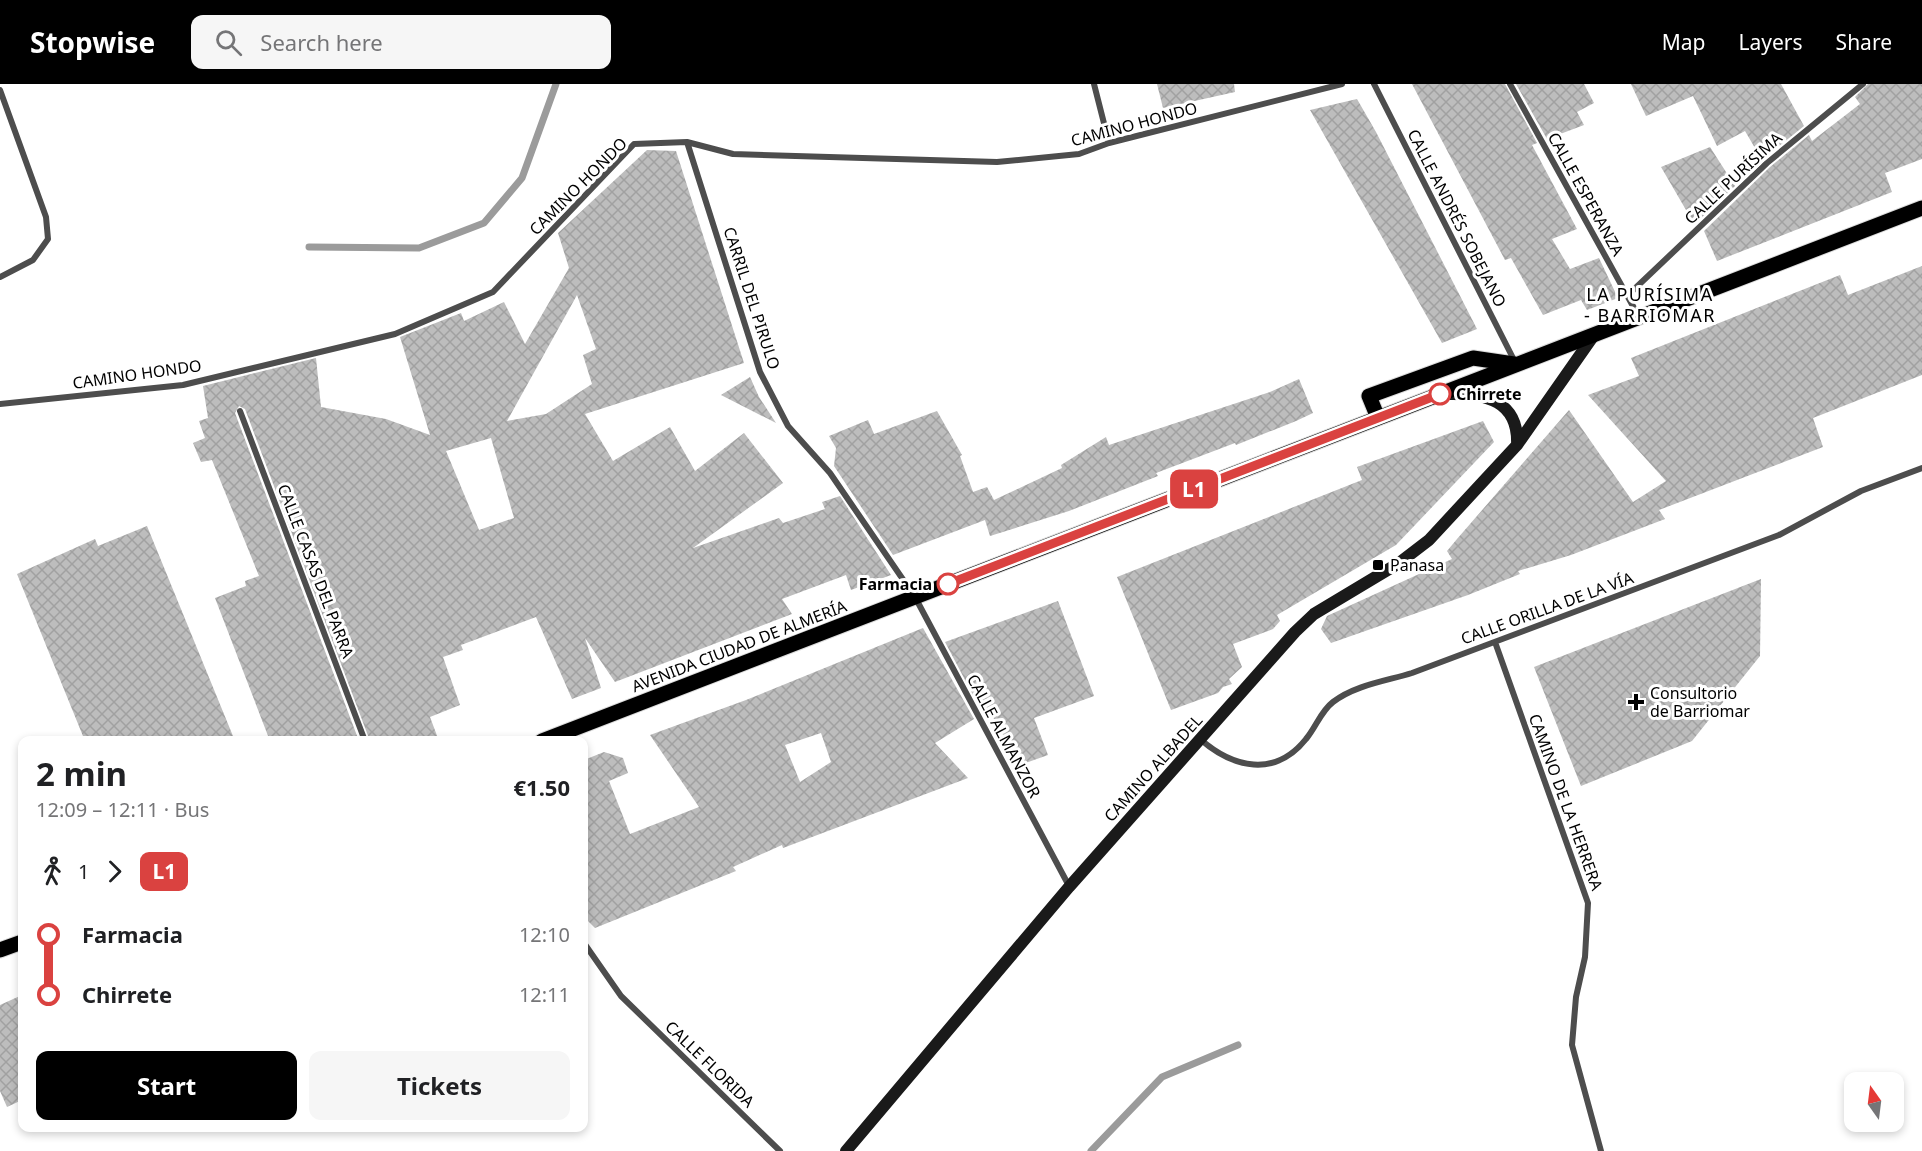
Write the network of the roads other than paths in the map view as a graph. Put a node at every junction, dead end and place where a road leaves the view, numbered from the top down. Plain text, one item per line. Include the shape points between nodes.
1 (1094, 84) edge
2 (1342, 84) edge
3 (1374, 84) edge
4 (1510, 84) edge
5 (1863, 84) edge
6 (0, 90) edge
7 (687, 142) junction
8 (1108, 143) junction
9 (1922, 208) edge
10 (0, 277) edge
11 (1627, 296) junction
12 (1639, 317) junction
13 (1594, 335) junction
14 (1517, 365) junction
15 (1440, 394) junction
16 (0, 404) edge
17 (240, 411) dead end
18 (1378, 418) junction
19 (1517, 445) junction
20 (1922, 468) edge
21 (915, 597) junction
22 (1495, 642) junction
23 (363, 736) edge
24 (555, 736) edge
25 (1200, 739) junction
26 (1069, 887) junction
27 (18, 943) edge
28 (588, 949) edge
29 (0, 950) edge
30 (780, 1151) edge
31 (846, 1151) edge
32 (1602, 1151) edge

1 - 8 street
2 - 8 street, CAMINO HONDO
3 - 14 street, CALLE ANDRÉS SOBEJANO
4 - 11 street, CALLE ESPERANZA
5 - 11 street, CALLE PURÍSIMA via 1767,163
6 - 10 street via 46,217 48,238 33,260
7 - 8 street, CAMINO HONDO via 733,154 986,162 1079,154
7 - 16 street, CAMINO HONDO via 634,144 493,292 395,333 183,385
7 - 21 street, CARRIL DEL PIRULO via 760,372 788,426 830,473
9 - 12 main road, AVENIDA CIUDAD DE ALMERÍA
11 - 12 street, CALLE ESPERANZA
12 - 13 main road, AVENIDA CIUDAD DE ALMERÍA
13 - 14 main road, AVENIDA CIUDAD DE ALMERÍA
13 - 19 main road, CAMINO ALBADEL
14 - 15 main road, AVENIDA CIUDAD DE ALMERÍA
14 - 18 main road via 1473,358 1369,396
15 - 18 main road, AVENIDA CIUDAD DE ALMERÍA
15 - 19 main road via 1480,396 1506,408 1516,425
17 - 23 street, CALLE CASAS DEL PARRA
18 - 21 main road, AVENIDA CIUDAD DE ALMERÍA
19 - 25 main road, CAMINO ALBADEL via 1415,553 1305,621
20 - 22 street, CALLE ORILLA DE LA VÍA via 1861,491 1779,535
21 - 24 main road, AVENIDA CIUDAD DE ALMERÍA
21 - 26 street, CALLE ALMANZOR
22 - 25 street, CALLE ORILLA DE LA VÍA via 1343,695 1331,703 1300,745 1279,760 1263,764 1234,762
22 - 32 street, CAMINO DE LA HERRERA via 1588,903 1585,957 1576,997 1572,1045
25 - 26 main road, CAMINO ALBADEL
26 - 31 main road, CAMINO ALBADEL
27 - 29 main road
28 - 30 street, CALLE FLORIDA via 621,996

